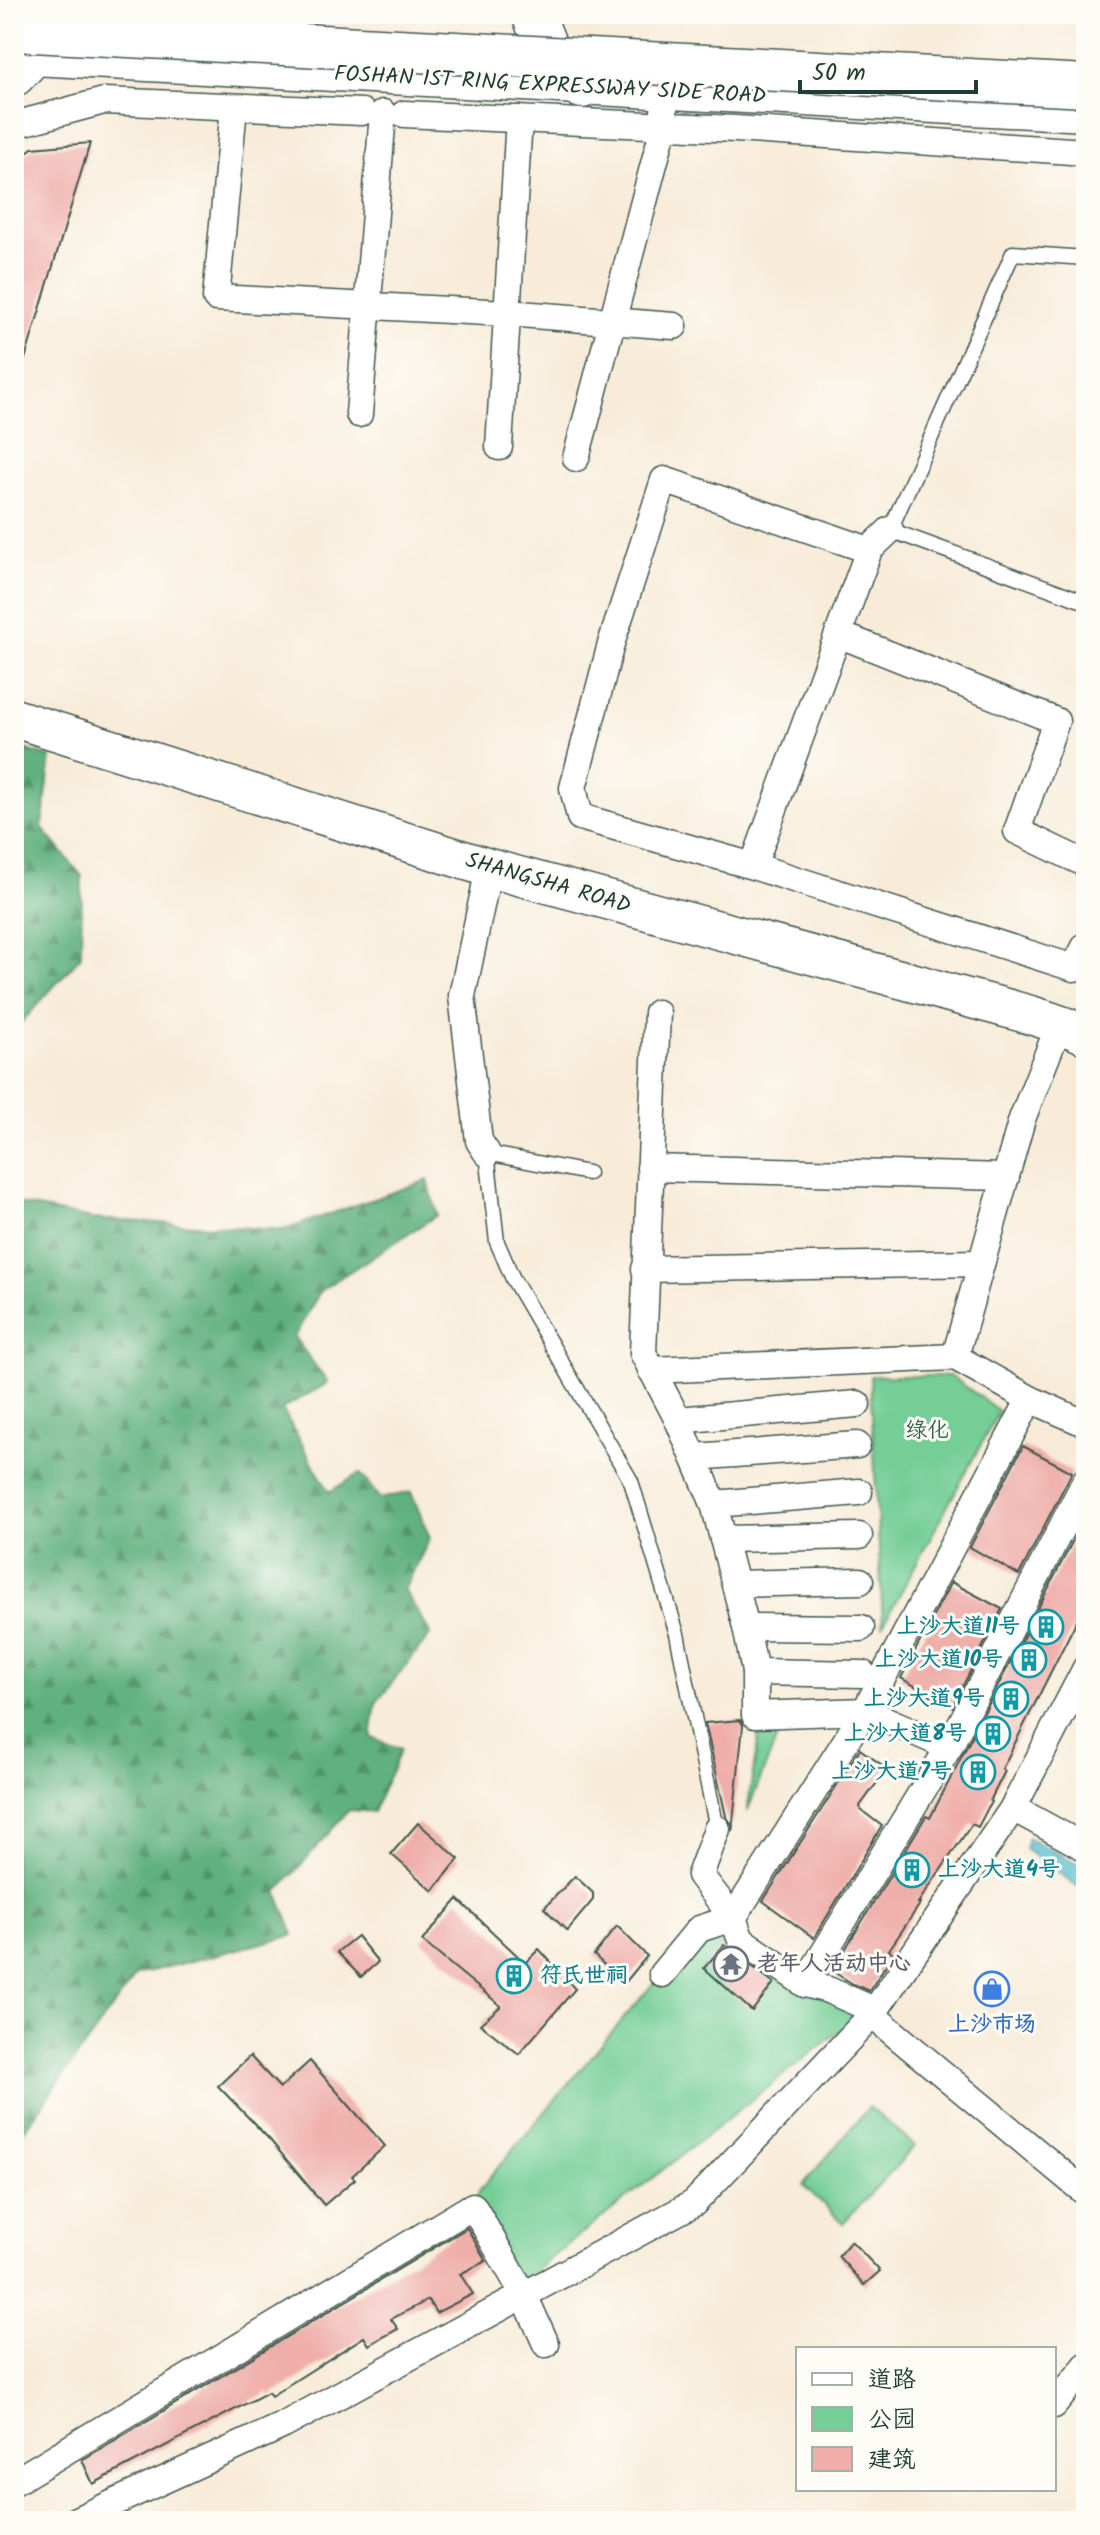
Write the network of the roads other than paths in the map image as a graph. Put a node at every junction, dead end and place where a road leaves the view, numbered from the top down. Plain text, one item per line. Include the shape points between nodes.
1 (72, 14) edge
2 (533, 14) edge
3 (18, 55) edge
4 (1086, 86) edge
5 (582, 87) junction
6 (663, 92) junction
7 (234, 107) junction
8 (383, 113) junction
9 (1086, 114) edge
10 (519, 119) junction
11 (14, 125) edge
12 (664, 126) junction
13 (1086, 152) edge
14 (1086, 258) edge
15 (367, 306) junction
16 (507, 313) junction
17 (612, 321) junction
18 (674, 326) dead end
19 (359, 414) dead end
20 (499, 447) dead end
21 (576, 458) dead end
22 (890, 530) junction
23 (869, 550) junction
24 (1086, 602) edge
25 (838, 634) junction
26 (14, 718) edge
27 (1086, 864) edge
28 (753, 866) junction
29 (489, 868) junction
30 (1086, 945) edge
31 (657, 1013) dead end
32 (1073, 1025) edge
33 (487, 1153) junction
34 (650, 1168) junction
35 (588, 1173) dead end
36 (1006, 1177) junction
37 (981, 1263) junction
38 (645, 1269) junction
39 (955, 1357) junction
40 (651, 1370) junction
41 (1030, 1399) junction
42 (857, 1404) dead end
43 (678, 1420) junction
44 (1086, 1424) edge
45 (857, 1445) dead end
46 (694, 1457) junction
47 (1086, 1480) edge
48 (859, 1492) dead end
49 (714, 1504) junction
50 (859, 1536) dead end
51 (723, 1539) junction
52 (860, 1581) dead end
53 (736, 1584) junction
54 (746, 1627) junction
55 (861, 1628) dead end
56 (1086, 1668) edge
57 (755, 1672) junction
58 (863, 1674) dead end
59 (865, 1711) junction
60 (949, 1747) junction
61 (1013, 1808) junction
62 (717, 1829) joint
63 (1086, 1848) edge
64 (733, 1918) junction
65 (662, 1974) dead end
66 (805, 1984) junction
67 (872, 2015) junction
68 (1086, 2193) edge
69 (524, 2295) junction
70 (546, 2344) dead end
71 (1086, 2366) edge
72 (1056, 2403) edge
73 (14, 2482) edge
74 (74, 2521) edge

1 - 3 main road
2 - 5 main road via 553,65
3 - 4 main road, FOSHAN 1ST RING EXPRESSWAY SIDE ROAD, bridge
3 - 5 street, FOSHAN 1ST RING EXPRESSWAY SIDE ROAD
5 - 6 street, FOSHAN 1ST RING EXPRESSWAY SIDE ROAD
6 - 9 street, FOSHAN 1ST RING EXPRESSWAY SIDE ROAD
6 - 12 street
7 - 8 street
7 - 11 street via 104,101
7 - 15 street via 216,298
8 - 10 street
8 - 15 street
10 - 12 street
10 - 16 street
12 - 13 street
12 - 17 street
14 - 22 lane via 1013,253
15 - 16 street
15 - 19 street
16 - 17 street
16 - 20 street
17 - 18 street
17 - 21 street
22 - 23 street
22 - 24 lane
23 - 25 street
23 - 28 street via 664,480 611,644 573,788 576,803 580,817
25 - 27 street via 1056,721 1017,831
25 - 28 street
26 - 29 main road, SHANGSHA ROAD
28 - 30 street via 1074,968
29 - 32 main road, SHANGSHA ROAD
29 - 33 street via 462,996 479,1141
31 - 34 street
32 - 36 street via 1022,1119
33 - 35 lane
33 - 62 lane via 497,1242 513,1279 631,1481 677,1634
34 - 36 street
34 - 38 street
36 - 37 street
37 - 38 street
37 - 39 street
38 - 40 street via 643,1353
39 - 40 street
39 - 41 street
40 - 43 street
41 - 44 street
41 - 59 street
42 - 43 street
43 - 46 street
45 - 46 street
46 - 49 street
47 - 60 street
48 - 49 street
49 - 51 street
50 - 51 street
51 - 53 street
52 - 53 street
53 - 54 street
54 - 55 street
54 - 57 street
56 - 61 street
57 - 58 street
57 - 59 street via 755,1715
59 - 60 street
59 - 64 street
60 - 66 street
61 - 63 street
61 - 67 street
62 - 64 street via 700,1875
64 - 65 street via 699,1929
64 - 66 street via 741,1940
66 - 67 street via 867,2007
67 - 68 street
67 - 69 street via 694,2203
69 - 70 street
69 - 73 street via 473,2206
69 - 74 street via 284,2425
71 - 72 street

